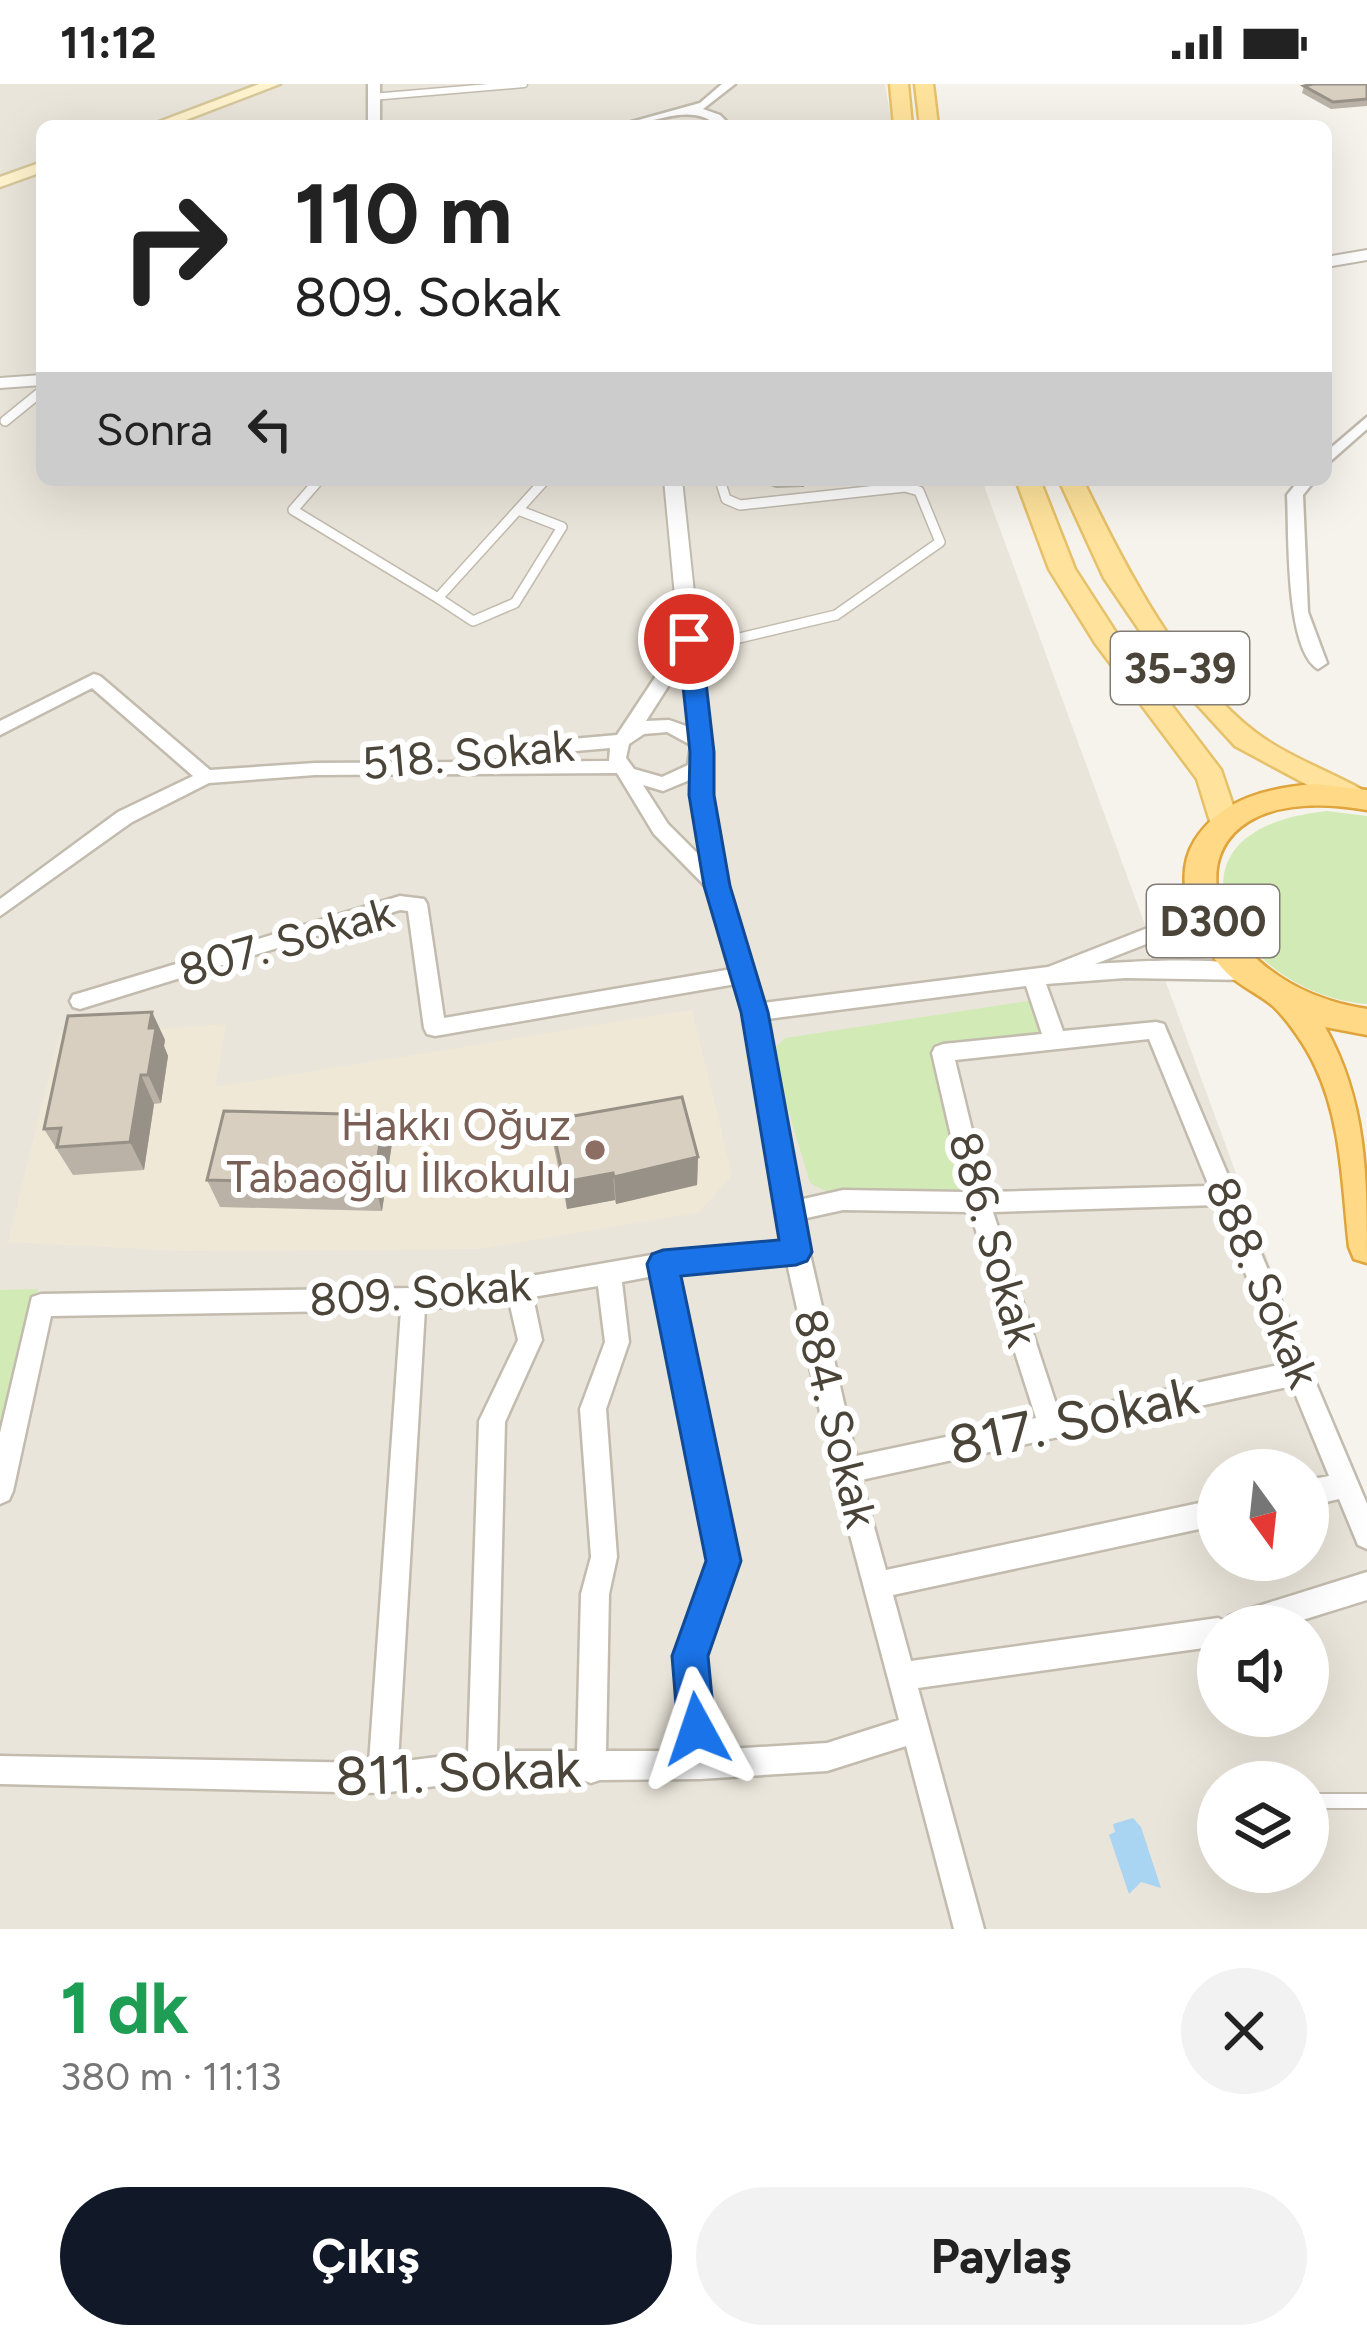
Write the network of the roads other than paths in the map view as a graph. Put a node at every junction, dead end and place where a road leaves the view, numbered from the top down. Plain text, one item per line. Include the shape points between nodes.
1 (273, 84) edge
2 (524, 84) edge
3 (729, 84) edge
4 (899, 84) edge
5 (924, 84) edge
6 (373, 90) edge
7 (691, 108) junction
8 (173, 120) edge
9 (374, 120) edge
10 (646, 120) edge
11 (719, 120) edge
12 (902, 120) edge
13 (928, 120) edge
14 (36, 169) edge
15 (0, 182) edge
16 (1367, 255) edge
17 (1332, 261) edge
18 (36, 380) edge
19 (0, 383) edge
20 (36, 396) edge
21 (3, 421) edge
22 (1367, 421) edge
23 (0, 436) edge
24 (1332, 454) edge
25 (314, 486) edge
26 (540, 486) edge
27 (674, 486) edge
28 (722, 486) edge
29 (870, 486) edge
30 (901, 486) edge
31 (1030, 486) edge
32 (1074, 486) edge
33 (1302, 486) edge
34 (518, 510) junction
35 (438, 598) junction
36 (689, 639) junction
37 (1318, 663) dead end
38 (0, 728) edge
39 (625, 737) junction
40 (701, 752) junction
41 (315, 769) junction
42 (623, 770) junction
43 (206, 777) junction
44 (1359, 798) edge
45 (1224, 823) junction
46 (1197, 883) junction
47 (717, 886) junction
48 (0, 908) edge
49 (1248, 972) junction
50 (743, 975) junction
51 (1034, 979) junction
52 (1285, 998) junction
53 (80, 1001) dead end
54 (755, 1012) junction
55 (1367, 1022) edge
56 (1054, 1039) junction
57 (1226, 1195) junction
58 (978, 1202) junction
59 (789, 1211) junction
60 (1367, 1247) edge
61 (796, 1252) junction
62 (663, 1264) junction
63 (609, 1276) junction
64 (519, 1289) junction
65 (414, 1299) junction
66 (1300, 1372) junction
67 (1050, 1423) junction
68 (846, 1471) junction
69 (1346, 1485) junction
70 (1329, 1489) edge
71 (0, 1491) edge
72 (1197, 1517) edge
73 (1367, 1536) edge
74 (878, 1585) junction
75 (1367, 1586) edge
76 (1306, 1605) edge
77 (1197, 1635) edge
78 (903, 1676) junction
79 (912, 1730) junction
80 (482, 1766) junction
81 (700, 1766) junction
82 (591, 1768) junction
83 (0, 1770) edge
84 (382, 1778) junction
85 (1329, 1801) edge
86 (1367, 1801) edge
87 (969, 1929) edge

1 - 8 main road
2 - 6 lane
3 - 7 street
4 - 12 main road
5 - 13 main road
6 - 9 street
7 - 10 street
7 - 11 street
14 - 15 main road
16 - 17 street
18 - 19 street
20 - 21 lane
21 - 23 lane
22 - 24 street
25 - 35 lane via 293,510
26 - 34 lane
27 - 36 street, 884. Sokak
28 - 29 lane via 740,505
30 - 36 lane via 920,491 937,526 940,542 921,558 836,615 710,645
31 - 45 main road, 35-39 via 1062,569 1211,776
32 - 44 main road, 35-39 via 1117,578 1180,669 1245,739
33 - 37 street via 1294,495 1300,612
34 - 35 lane
34 - 35 lane via 562,527 515,603 472,621
36 - 39 street
36 - 40 street, 884. Sokak
38 - 43 street via 94,680
39 - 40 street via 669,726 693,736
39 - 41 street, 518. Sokak
39 - 42 street via 616,758
40 - 42 street via 688,776 664,784
40 - 47 street, 884. Sokak
41 - 42 street, 518. Sokak
41 - 43 street, 518. Sokak
42 - 47 street via 661,829
43 - 48 street, 518. Sokak via 125,817
44 - 45 highway, D300 via 1302,794 1258,803
45 - 46 highway, D300 via 1204,850
46 - 49 highway, D300 via 1223,946
46 - 51 street via 1175,925
47 - 50 street, 884. Sokak
49 - 51 street via 1186,967
49 - 52 highway, D300
50 - 53 street, 807. Sokak via 435,1028 417,904 400,903
50 - 54 street, 884. Sokak
51 - 54 street
51 - 56 street
52 - 55 highway
52 - 60 highway, D300 via 1327,1054 1351,1109
54 - 59 street, 884. Sokak
56 - 57 street, 888. Sokak via 1156,1030
56 - 58 street, 886. Sokak via 944,1053
57 - 58 street
57 - 66 street, 888. Sokak
58 - 59 street via 843,1200
58 - 67 street, 886. Sokak
59 - 61 street, 884. Sokak
61 - 62 street, 809. Sokak
61 - 68 street, 884. Sokak
62 - 63 street, 809. Sokak
62 - 81 street via 723,1561 690,1656
63 - 64 street, 809. Sokak
63 - 82 street via 617,1342 593,1409 604,1557 595,1594
64 - 65 street, 809. Sokak
64 - 80 street via 530,1340 492,1421
65 - 71 street, 809. Sokak via 41,1305
65 - 84 street
66 - 67 street, 817. Sokak
66 - 69 street, 888. Sokak
67 - 68 street, 817. Sokak
68 - 74 street, 884. Sokak
69 - 70 street
69 - 73 street, 888. Sokak
72 - 74 street
74 - 78 street, 884. Sokak
75 - 76 street
77 - 78 street
78 - 79 street, 884. Sokak
79 - 81 street, 811. Sokak via 827,1757
79 - 87 street, 884. Sokak
80 - 82 street, 811. Sokak
80 - 84 street, 811. Sokak
81 - 82 street, 811. Sokak
83 - 84 street, 811. Sokak
85 - 86 lane

